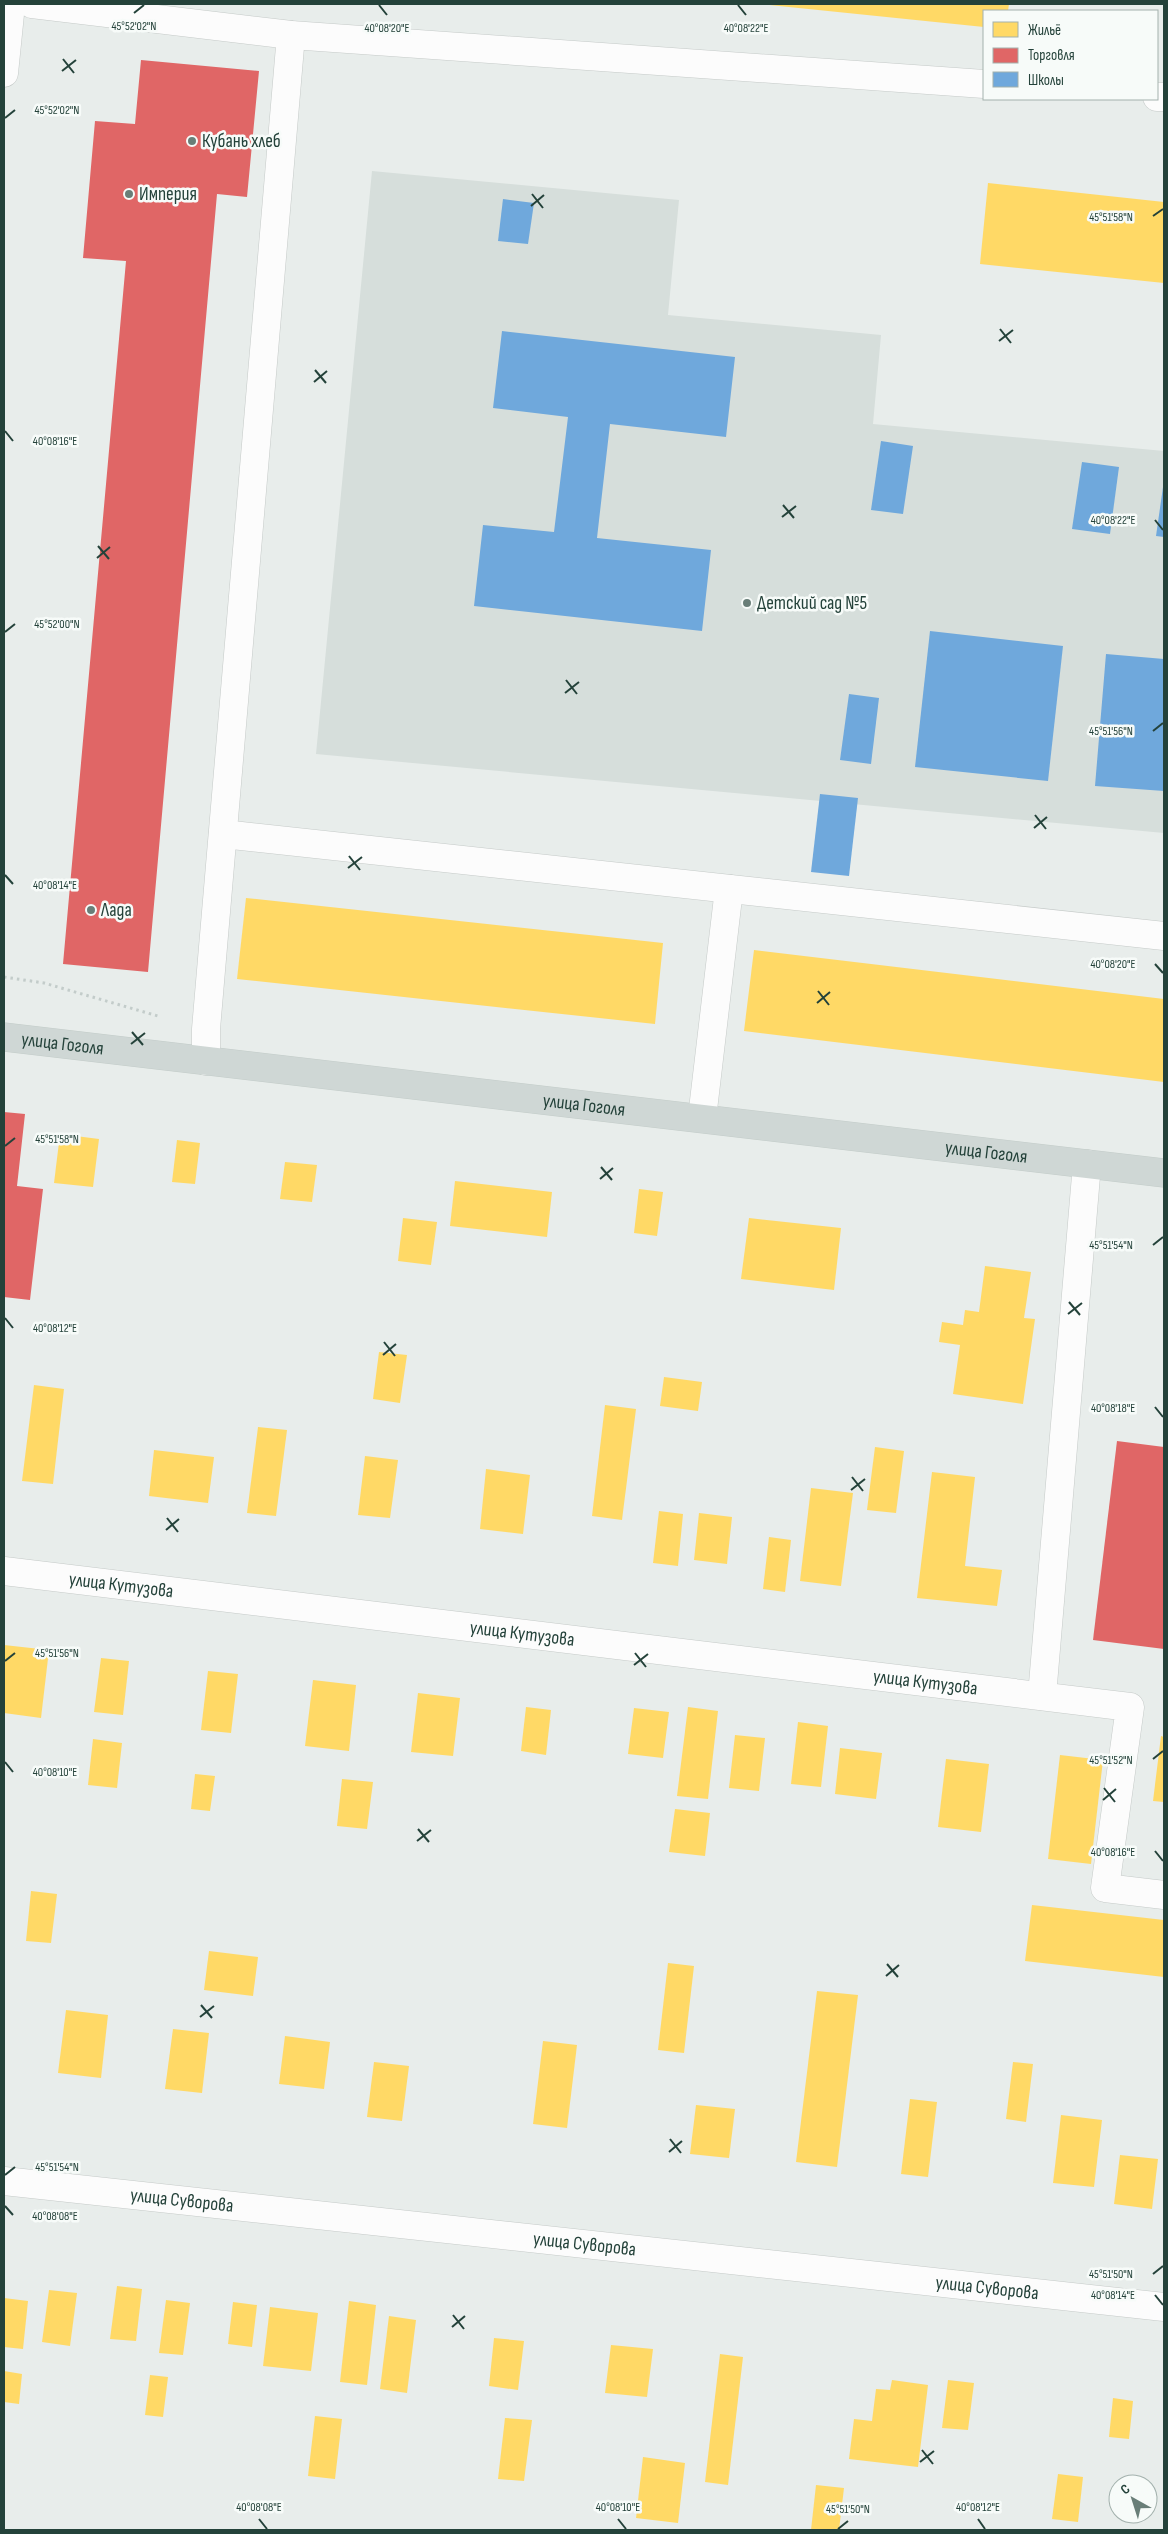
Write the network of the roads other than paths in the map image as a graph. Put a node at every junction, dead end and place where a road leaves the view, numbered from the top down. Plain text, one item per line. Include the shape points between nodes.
1 (12, 4) edge
2 (32, 4) edge
3 (291, 35) junction
4 (4, 73) edge
5 (983, 84) edge
6 (223, 834) junction
7 (729, 889) junction
8 (1164, 936) edge
9 (4, 1037) edge
10 (206, 1061) junction
11 (702, 1118) junction
12 (1087, 1164) junction
13 (1164, 1172) edge
14 (4, 1571) edge
15 (1042, 1696) junction
16 (1164, 1895) edge
17 (4, 2181) edge
18 (1164, 2306) edge

1 - 4 street
2 - 3 street
3 - 5 street
3 - 6 street
6 - 7 street
6 - 10 street
7 - 8 street
7 - 11 street
9 - 10 main road, улица Гоголя
10 - 11 main road, улица Гоголя
11 - 12 main road, улица Гоголя
12 - 13 main road, улица Гоголя
12 - 15 street
14 - 15 street, улица Кутузова
15 - 16 street, улица Кутузова via 1130,1707 1105,1888
17 - 18 street, улица Суворова

